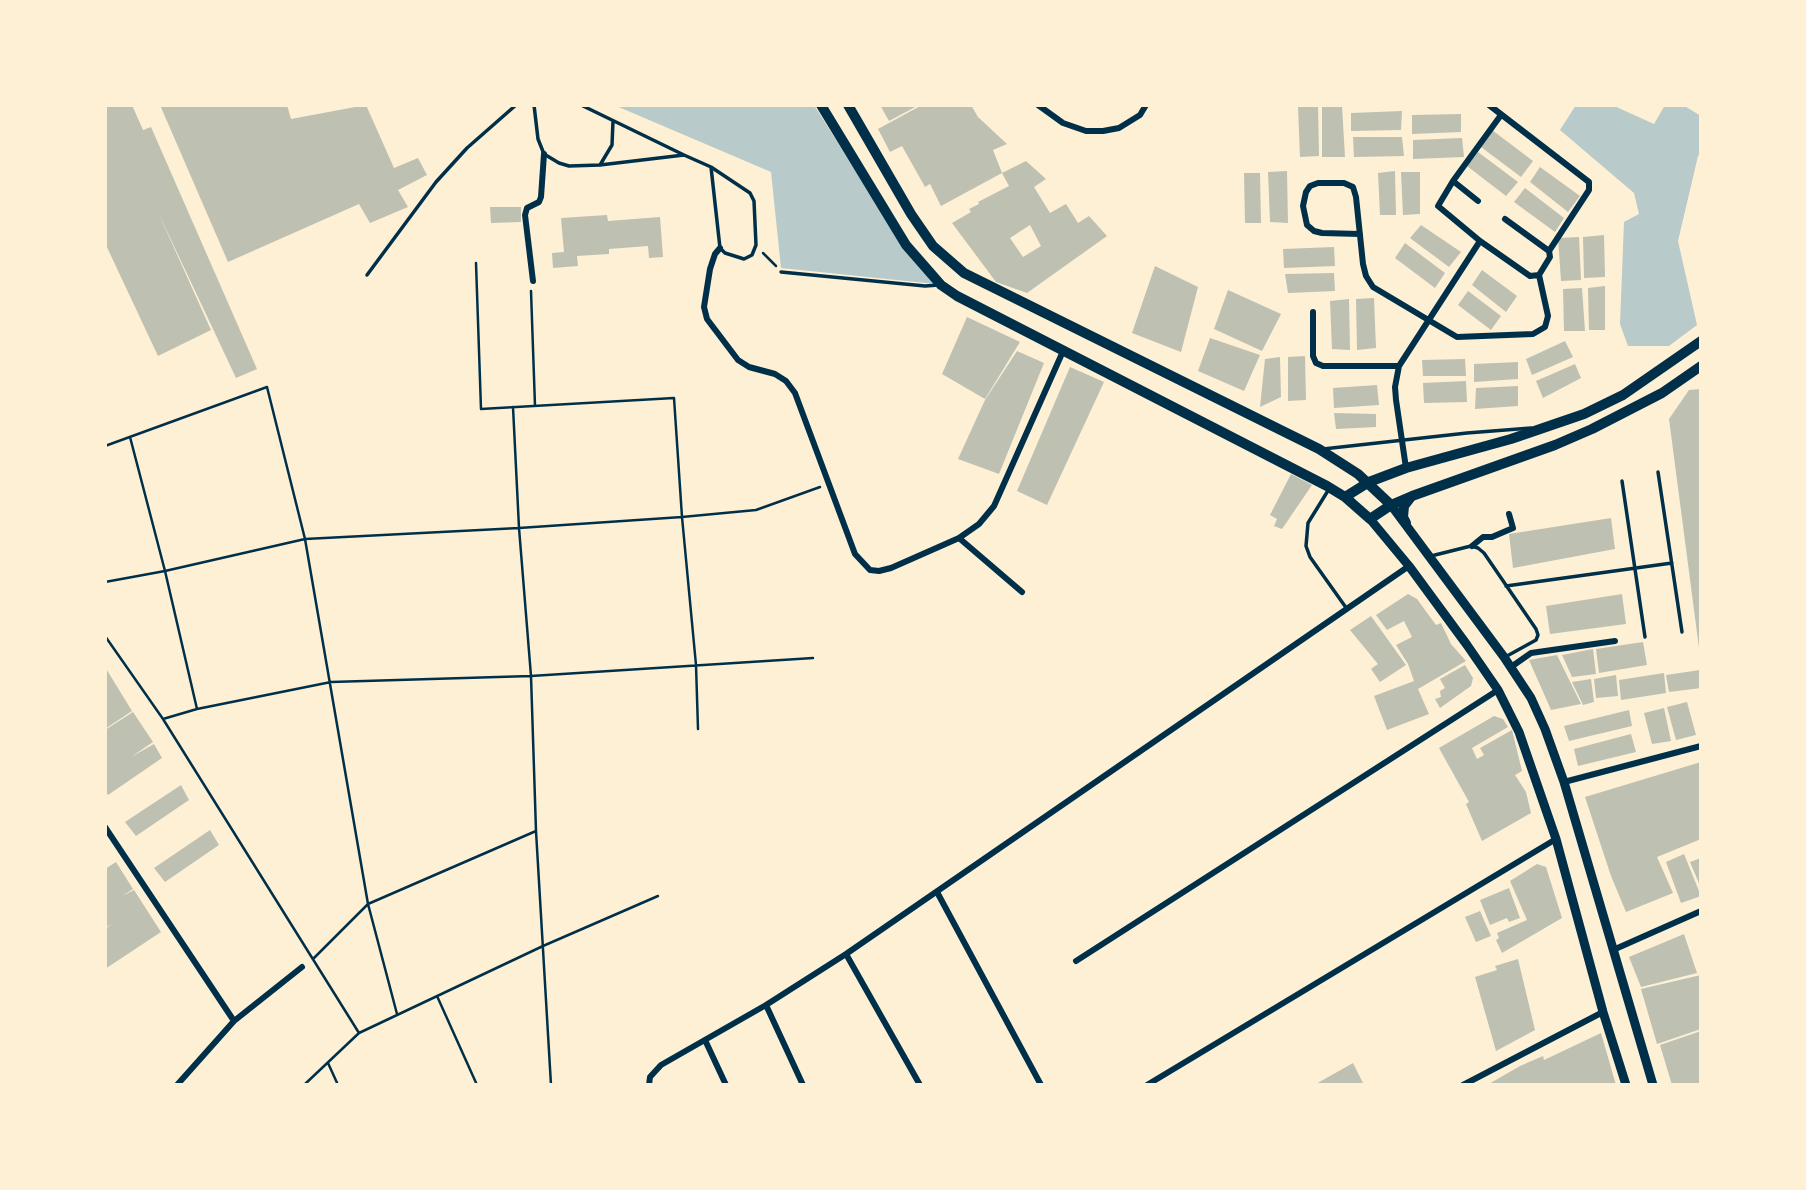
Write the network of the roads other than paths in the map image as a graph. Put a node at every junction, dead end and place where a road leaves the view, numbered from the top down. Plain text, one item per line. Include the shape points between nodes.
1 (307, 105) edge
2 (316, 105) edge
3 (516, 105) edge
4 (534, 105) edge
5 (581, 105) edge
6 (821, 105) edge
7 (848, 105) edge
8 (1038, 105) edge
9 (1146, 105) edge
10 (1489, 105) edge
11 (1501, 115) junction
12 (613, 121) junction
13 (544, 154) junction
14 (684, 155) junction
15 (600, 165) junction
16 (711, 167) junction
17 (1453, 181) junction
18 (1478, 201) dead end
19 (1505, 219) dead end
20 (1360, 234) junction
21 (1480, 242) junction
22 (720, 248) junction
23 (1549, 251) junction
24 (782, 272) road end
25 (367, 275) dead end
26 (1539, 275) junction
27 (533, 281) road end
28 (941, 285) junction
29 (1313, 313) dead end
30 (1428, 320) junction
31 (1701, 341) edge
32 (1064, 349) junction
33 (1399, 366) junction
34 (1701, 366) edge
35 (1551, 427) junction
36 (1402, 442) junction
37 (1320, 449) junction
38 (1406, 468) junction
39 (1658, 472) dead end
40 (1622, 481) dead end
41 (1369, 482) junction
42 (1330, 488) junction
43 (1412, 496) junction
44 (1345, 497) junction
45 (1391, 505) junction
46 (1509, 514) dead end
47 (1370, 519) junction
48 (1406, 523) junction
49 (959, 538) junction
50 (1472, 546) junction
51 (1431, 556) junction
52 (1672, 564) junction
53 (1409, 566) junction
54 (1635, 569) junction
55 (1506, 586) junction
56 (1022, 592) dead end
57 (1347, 609) junction
58 (1682, 632) dead end
59 (1645, 637) dead end
60 (1615, 641) dead end
61 (1504, 657) junction
62 (1511, 667) junction
63 (1498, 690) junction
64 (1701, 746) edge
65 (1564, 782) junction
66 (105, 827) edge
67 (1556, 839) junction
68 (937, 892) junction
69 (1701, 911) edge
70 (1613, 950) junction
71 (846, 954) junction
72 (1076, 961) dead end
73 (302, 967) dead end
74 (766, 1006) junction
75 (1603, 1012) junction
76 (234, 1021) junction
77 (705, 1041) junction
78 (177, 1085) edge
79 (649, 1085) edge
80 (726, 1085) edge
81 (803, 1085) edge
82 (920, 1085) edge
83 (1041, 1085) edge
84 (1147, 1085) edge
85 (1463, 1085) edge
86 (1626, 1085) edge
87 (1653, 1085) edge

1 - 2 lane
3 - 25 lane via 436,182
4 - 13 lane
5 - 12 lane
6 - 28 main road via 905,245
7 - 37 main road via 933,246 964,273
8 - 9 street via 1063,123 1086,131 1119,128 1140,115
10 - 11 street
11 - 17 street
11 - 23 street via 1588,182 1590,190
12 - 14 lane
12 - 15 lane via 612,145
13 - 15 lane via 569,166
13 - 27 street via 541,197 525,215
14 - 15 lane
14 - 16 lane
16 - 22 lane
16 - 22 lane via 750,193 754,201 756,245 752,255 744,259
17 - 18 street
17 - 21 street via 1438,206
19 - 23 street
20 - 20 street via 1353,187 1344,183 1310,186 1303,206 1307,225 1322,233
20 - 30 street via 1363,264 1373,287
21 - 26 street via 1530,276
21 - 30 street
22 - 49 street via 709,269 704,307 707,320 738,360 775,374 795,393 855,554 870,570 879,571
23 - 26 street
24 - 28 lane
26 - 30 street via 1548,316 1545,327 1533,334 1457,337
28 - 32 main road
29 - 33 street via 1316,363
30 - 33 street
31 - 35 main road via 1623,395
32 - 42 main road
32 - 49 street via 994,506
33 - 36 street via 1395,387
34 - 43 main road via 1662,393 1592,429
35 - 36 lane
35 - 38 main road
36 - 37 lane
36 - 38 street
37 - 41 main road
38 - 41 main road
39 - 52 lane
40 - 54 lane
41 - 44 main road
41 - 45 main road
42 - 44 main road
42 - 57 lane via 1308,523 1306,547
43 - 45 main road
43 - 48 main road via 1404,506
44 - 47 main road
45 - 47 main road
45 - 48 main road
46 - 50 street via 1513,528 1483,537
47 - 53 main road
48 - 51 main road
49 - 56 street
50 - 51 lane
50 - 55 lane via 1484,553
51 - 61 main road
52 - 54 lane
52 - 58 lane
53 - 57 street
53 - 63 main road
54 - 55 lane
54 - 59 lane
55 - 61 lane via 1538,635
57 - 68 street
60 - 62 street via 1531,653
61 - 62 main road
62 - 65 main road via 1536,708
63 - 67 main road via 1519,732
63 - 72 street
64 - 65 street
65 - 70 main road
66 - 76 street
67 - 75 main road
67 - 84 street
68 - 71 street
68 - 83 street
69 - 70 street
70 - 87 main road
71 - 74 street
71 - 82 street
73 - 76 street
74 - 77 street
74 - 81 street
75 - 85 street
75 - 86 main road
76 - 78 street
77 - 79 street via 661,1065
77 - 80 street

